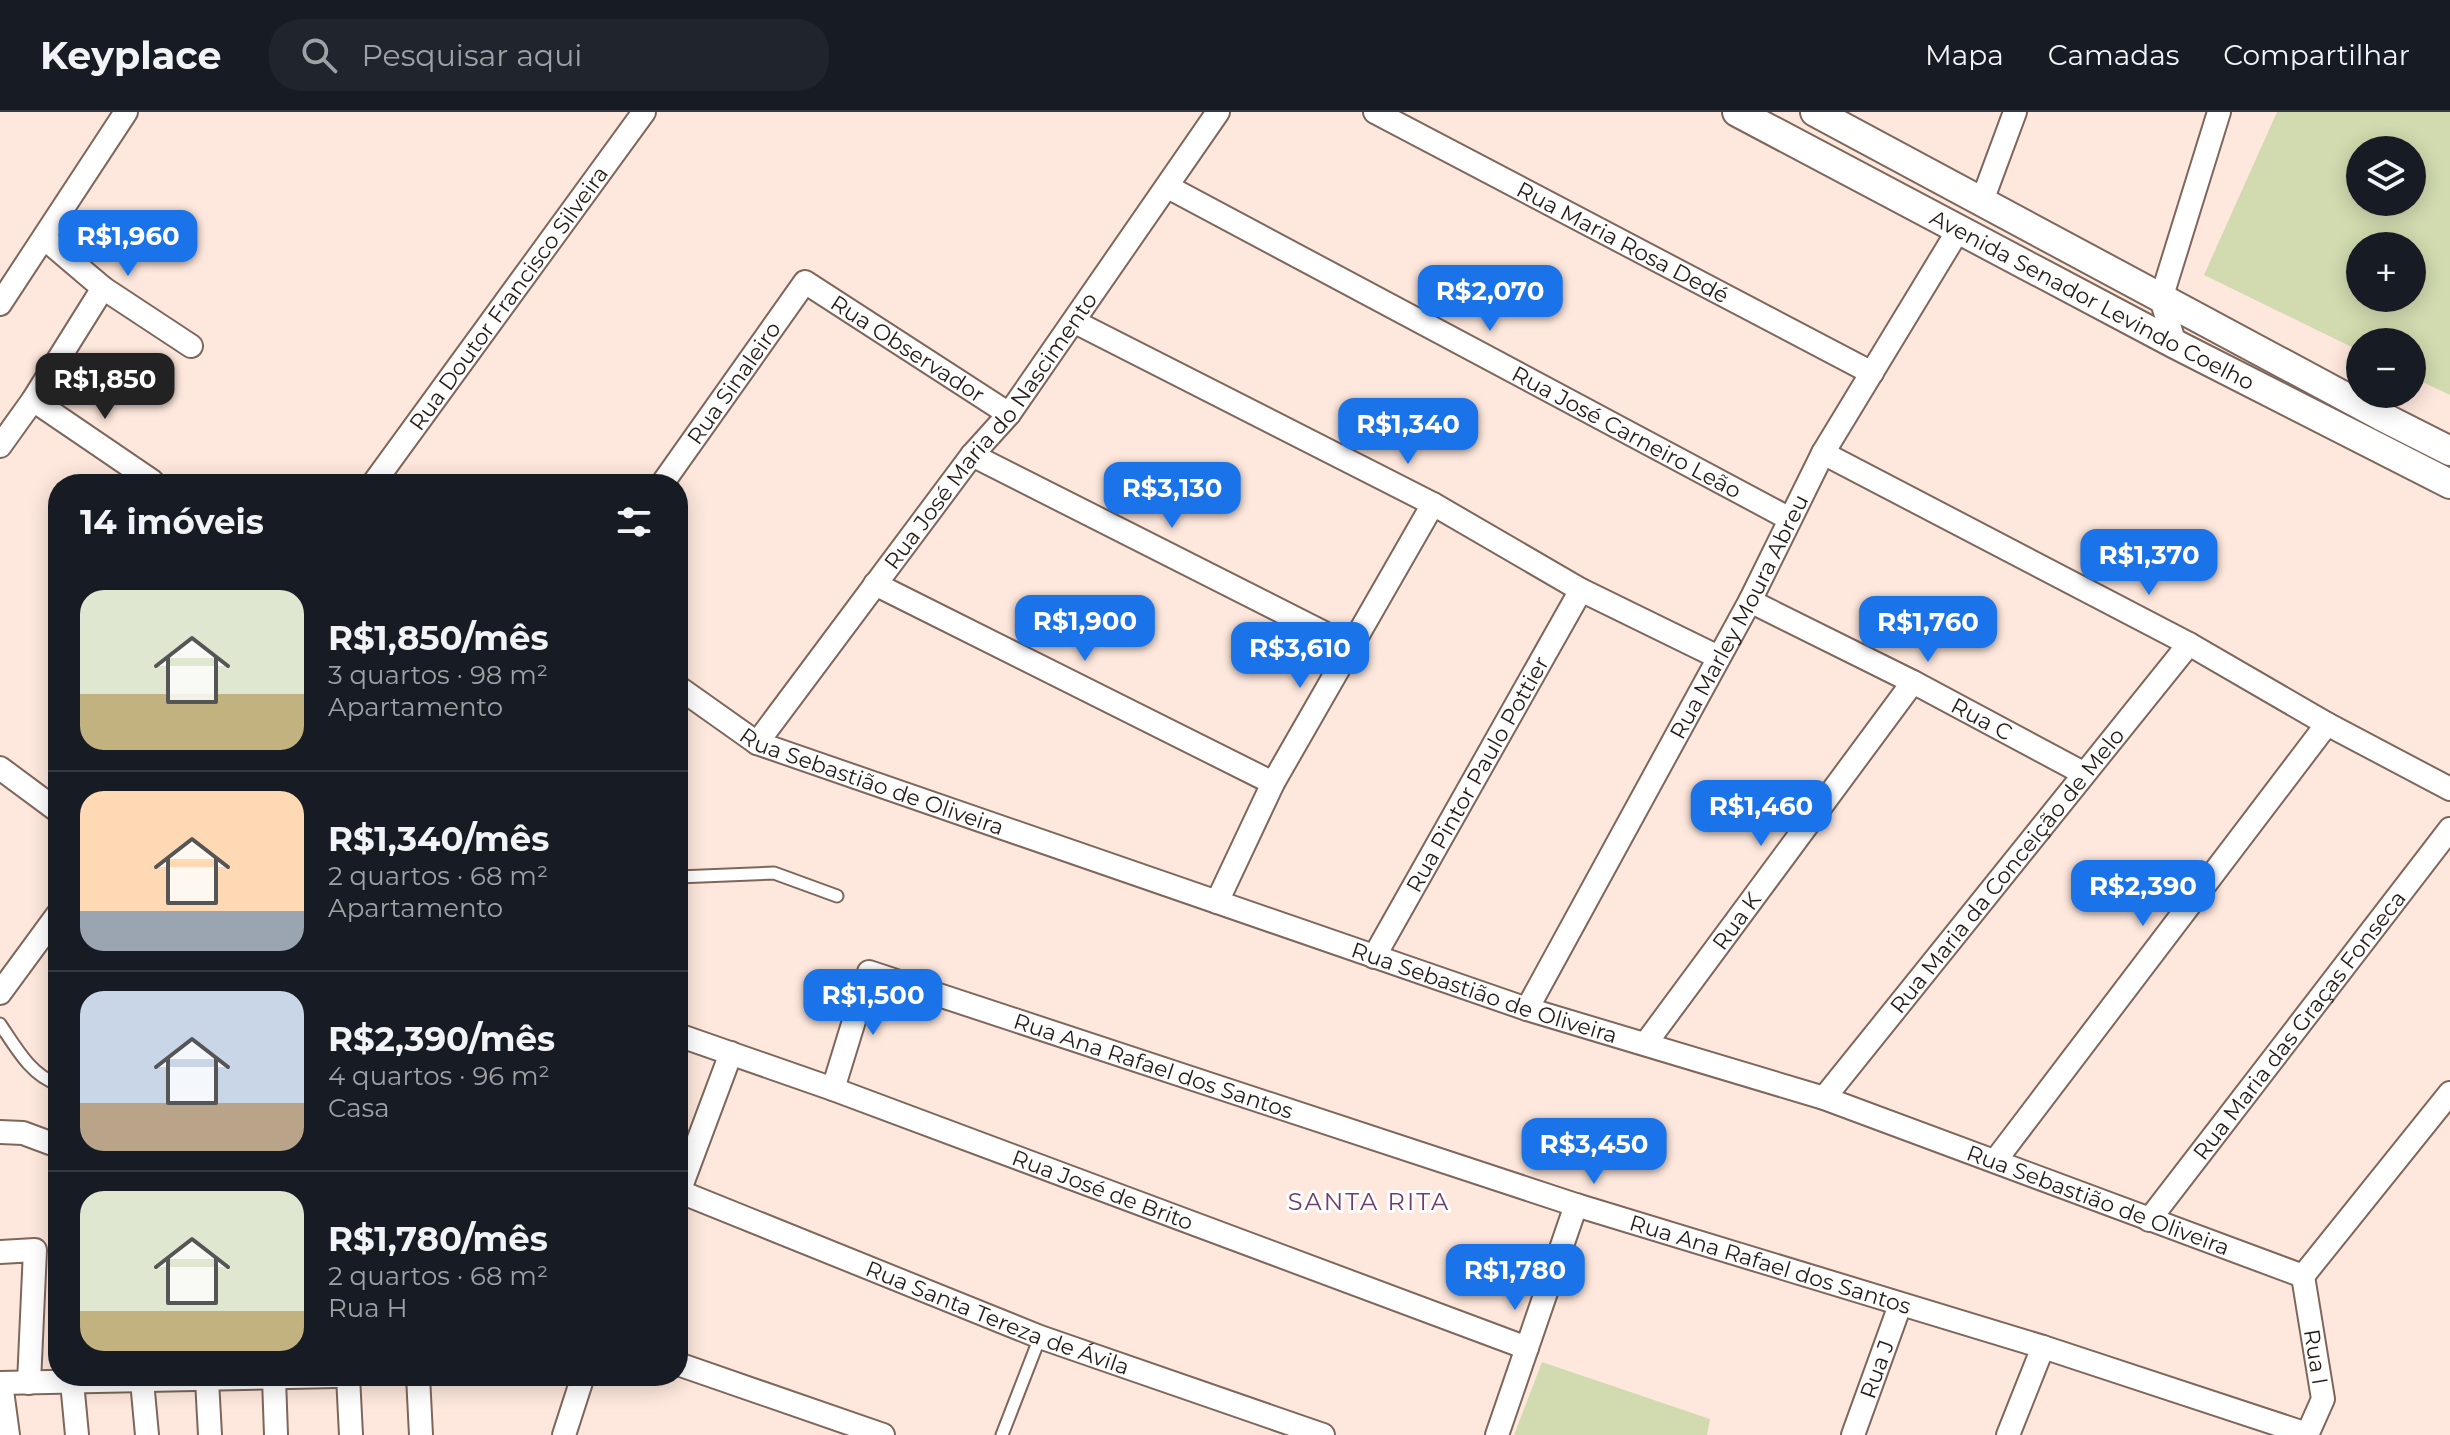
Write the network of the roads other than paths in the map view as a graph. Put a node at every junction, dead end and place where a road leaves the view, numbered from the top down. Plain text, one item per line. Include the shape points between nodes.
1 (126, 112) edge
2 (644, 112) edge
3 (1218, 112) edge
4 (1375, 112) edge
5 (1737, 112) edge
6 (1815, 112) edge
7 (2015, 112) edge
8 (2219, 112) edge
9 (1854, 121) edge
10 (1168, 187) junction
11 (1982, 201) junction
12 (1959, 229) junction
13 (44, 238) junction
14 (7, 279) edge
15 (805, 282) joint
16 (103, 288) junction
17 (2161, 299) junction
18 (0, 304) edge
19 (1075, 322) junction
20 (2175, 344) junction
21 (191, 346) dead end
22 (1872, 373) junction
23 (33, 400) junction
24 (1009, 414) junction
25 (0, 446) edge
26 (2450, 451) edge
27 (1823, 453) junction
28 (972, 455) junction
29 (142, 474) edge
30 (380, 474) edge
31 (669, 474) edge
32 (2450, 484) edge
33 (1433, 504) junction
34 (1790, 519) junction
35 (875, 584) junction
36 (1581, 590) junction
37 (1750, 601) junction
38 (2189, 644) junction
39 (1350, 646) junction
40 (1718, 657) junction
41 (1913, 682) junction
42 (688, 694) edge
43 (2327, 724) junction
44 (757, 743) junction
45 (0, 768) edge
46 (2083, 773) junction
47 (1273, 783) junction
48 (2450, 789) edge
49 (48, 804) edge
50 (2450, 829) edge
51 (688, 877) edge
52 (837, 896) dead end
53 (1217, 902) junction
54 (48, 929) edge
55 (1374, 957) junction
56 (0, 993) edge
57 (1527, 1009) junction
58 (0, 1024) edge
59 (688, 1038) edge
60 (1646, 1043) junction
61 (731, 1053) junction
62 (48, 1080) edge
63 (833, 1089) junction
64 (2450, 1093) edge
65 (1824, 1098) junction
66 (0, 1132) edge
67 (48, 1142) edge
68 (1995, 1161) junction
69 (688, 1168) edge
70 (688, 1196) edge
71 (1576, 1205) junction
72 (2149, 1220) junction
73 (0, 1252) edge
74 (2303, 1276) junction
75 (1900, 1305) junction
76 (1040, 1337) junction
77 (2043, 1347) junction
78 (1527, 1348) junction
79 (688, 1367) edge
80 (48, 1382) edge
81 (0, 1383) edge
82 (29, 1383) junction
83 (85, 1386) edge
84 (150, 1386) edge
85 (207, 1386) edge
86 (274, 1386) edge
87 (349, 1386) edge
88 (419, 1386) edge
89 (580, 1386) edge
90 (8, 1435) edge
91 (77, 1435) edge
92 (147, 1435) edge
93 (210, 1435) edge
94 (276, 1435) edge
95 (351, 1435) edge
96 (421, 1435) edge
97 (564, 1435) edge
98 (883, 1435) edge
99 (1002, 1435) edge
100 (1323, 1435) edge
101 (1497, 1435) edge
102 (1853, 1435) edge
103 (2008, 1435) edge
104 (2307, 1435) edge

1 - 13 street
2 - 30 street, Rua Doutor Francisco Silveira
3 - 10 street, Rua José Maria do Nascimento
4 - 22 street, Rua Maria Rosa Dedé
5 - 12 street, Avenida Senador Levindo Coelho
6 - 9 street, Avenida Senador Levindo Coelho
7 - 11 street
8 - 17 street
9 - 11 street, Avenida Senador Levindo Coelho
10 - 19 street, Rua José Maria do Nascimento
10 - 34 street, Rua José Carneiro Leão
11 - 17 street, Avenida Senador Levindo Coelho
12 - 20 street, Avenida Senador Levindo Coelho
12 - 22 street, Rua Marley Moura Abreu
13 - 14 street
13 - 16 street
14 - 18 street
15 - 24 street, Rua Observador
15 - 31 street, Rua Sinaleiro
16 - 21 street
16 - 23 street
17 - 20 street
17 - 26 street, Avenida Senador Levindo Coelho
19 - 24 street, Rua José Maria do Nascimento
19 - 33 street
20 - 32 street, Avenida Senador Levindo Coelho
22 - 27 street, Rua Marley Moura Abreu
23 - 25 street
23 - 29 street
24 - 28 street, Rua José Maria do Nascimento
27 - 34 street, Rua Marley Moura Abreu
27 - 38 street
28 - 35 street, Rua José Maria do Nascimento
28 - 39 street
33 - 36 street
33 - 39 street
34 - 37 street, Rua Marley Moura Abreu
35 - 44 street, Rua José Maria do Nascimento
35 - 47 street
36 - 40 street
36 - 55 street, Rua Pintor Paulo Pottier
37 - 40 street, Rua Marley Moura Abreu
37 - 41 street, Rua C
38 - 43 street
38 - 46 street, Rua Maria da Conceição de Melo
39 - 47 street
40 - 57 street, Rua Marley Moura Abreu
41 - 46 street, Rua C
41 - 60 street, Rua K
42 - 44 street, Rua Sebastião de Oliveira
43 - 48 street
43 - 68 street
44 - 53 street, Rua Sebastião de Oliveira
45 - 49 street
46 - 65 street, Rua Maria da Conceição de Melo
47 - 53 street
50 - 72 street, Rua Maria das Graças Fonseca
51 - 52 lane via 774,873
53 - 55 street, Rua Sebastião de Oliveira
54 - 56 street
55 - 57 street, Rua Sebastião de Oliveira
57 - 60 street, Rua Sebastião de Oliveira
58 - 62 lane via 26,1062
59 - 61 street, Rua José de Brito
60 - 65 street, Rua Sebastião de Oliveira
61 - 63 street, Rua José de Brito
61 - 69 street
63 - 71 street, Rua Ana Rafael dos Santos via 869,972
63 - 78 street, Rua José de Brito
64 - 74 street
65 - 68 street, Rua Sebastião de Oliveira
66 - 67 street
68 - 72 street, Rua Sebastião de Oliveira
70 - 76 street, Rua Santa Tereza de Ávila
71 - 75 street, Rua Ana Rafael dos Santos
71 - 78 street
72 - 74 street, Rua Sebastião de Oliveira
73 - 82 street via 35,1250
74 - 104 street, Rua I via 2323,1399
75 - 77 street, Rua Ana Rafael dos Santos
75 - 102 street, Rua J
76 - 99 lane
76 - 100 street, Rua Santa Tereza de Ávila
77 - 103 street
77 - 104 street, Rua Ana Rafael dos Santos
78 - 101 street
79 - 98 street
80 - 82 street
81 - 82 street
81 - 90 street
83 - 91 street
84 - 92 street
85 - 93 street
86 - 94 street
87 - 95 street
88 - 96 street
89 - 97 street

